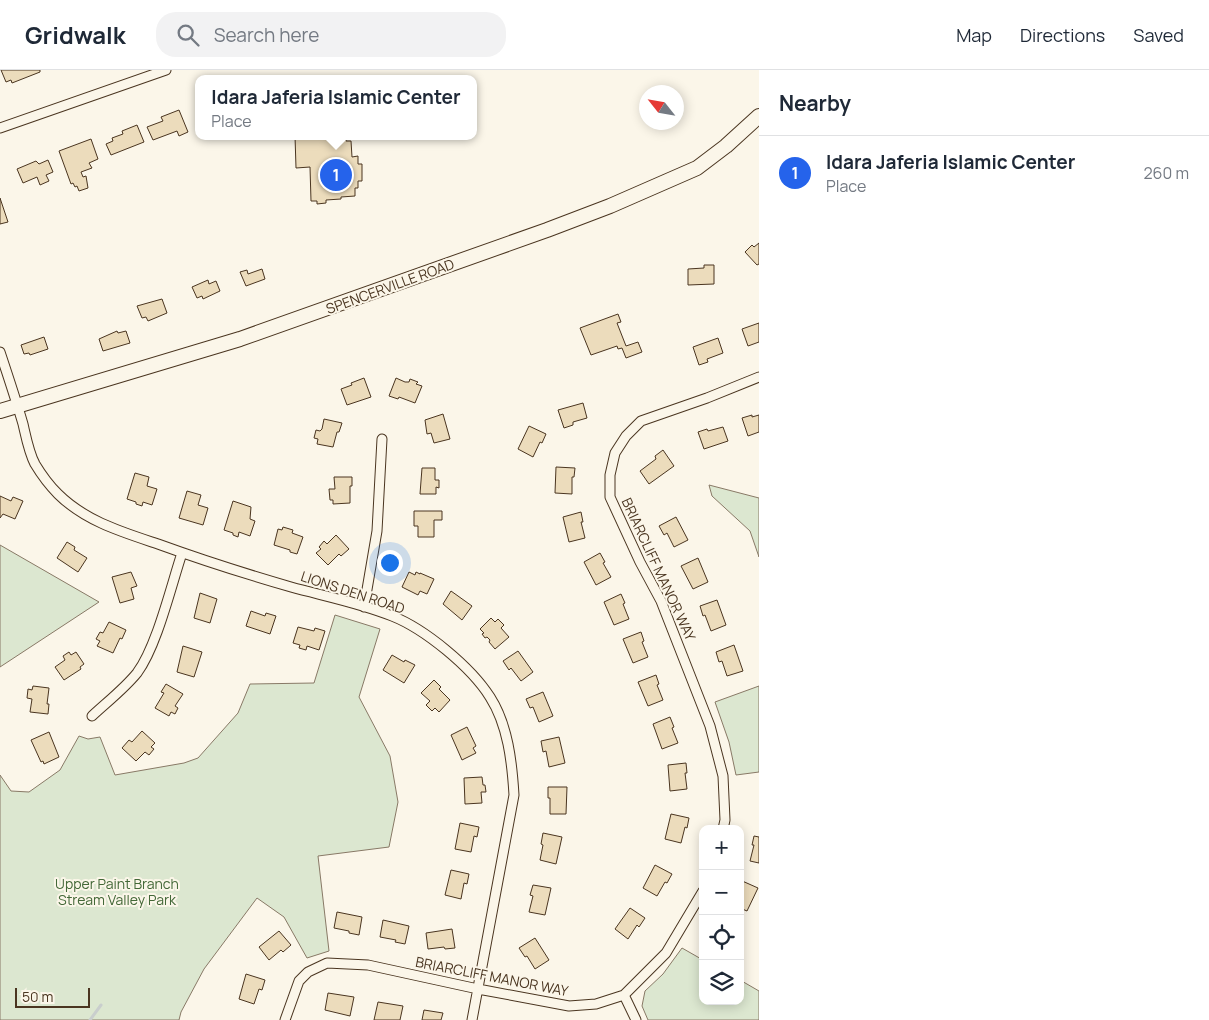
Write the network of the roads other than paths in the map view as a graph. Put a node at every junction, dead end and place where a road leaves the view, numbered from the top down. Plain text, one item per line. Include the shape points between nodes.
1 (166, 70) edge
2 (759, 116) edge
3 (0, 128) edge
4 (0, 352) edge
5 (759, 377) edge
6 (17, 405) junction
7 (0, 411) edge
8 (382, 439) dead end
9 (182, 553) junction
10 (364, 607) junction
11 (92, 716) dead end
12 (724, 825) edge
13 (699, 899) edge
14 (478, 990) junction
15 (624, 995) junction
16 (285, 1020) edge
17 (472, 1020) edge
18 (636, 1020) edge

1 - 3 street
2 - 6 main road, SPENCERVILLE ROAD via 697,168 583,216 240,339
4 - 6 street, LIONS DEN ROAD
5 - 12 street, BRIARCLIFF MANOR WAY via 641,421 615,453 610,475 610,496 661,601 710,726 723,776
6 - 7 main road, SPENCERVILLE ROAD
6 - 9 street, LIONS DEN ROAD via 34,462 59,494 82,514
8 - 10 street via 377,531
9 - 10 street, LIONS DEN ROAD
9 - 11 street via 146,657 137,673
10 - 14 street, LIONS DEN ROAD via 393,616 448,652 490,697 506,739 514,795
13 - 15 street, BRIARCLIFF MANOR WAY via 666,953
14 - 15 street, BRIARCLIFF MANOR WAY via 569,1006 596,1004
14 - 16 street, BRIARCLIFF MANOR WAY via 368,966 327,963 308,972 300,981
14 - 17 street, LIONS DEN ROAD
15 - 18 street

